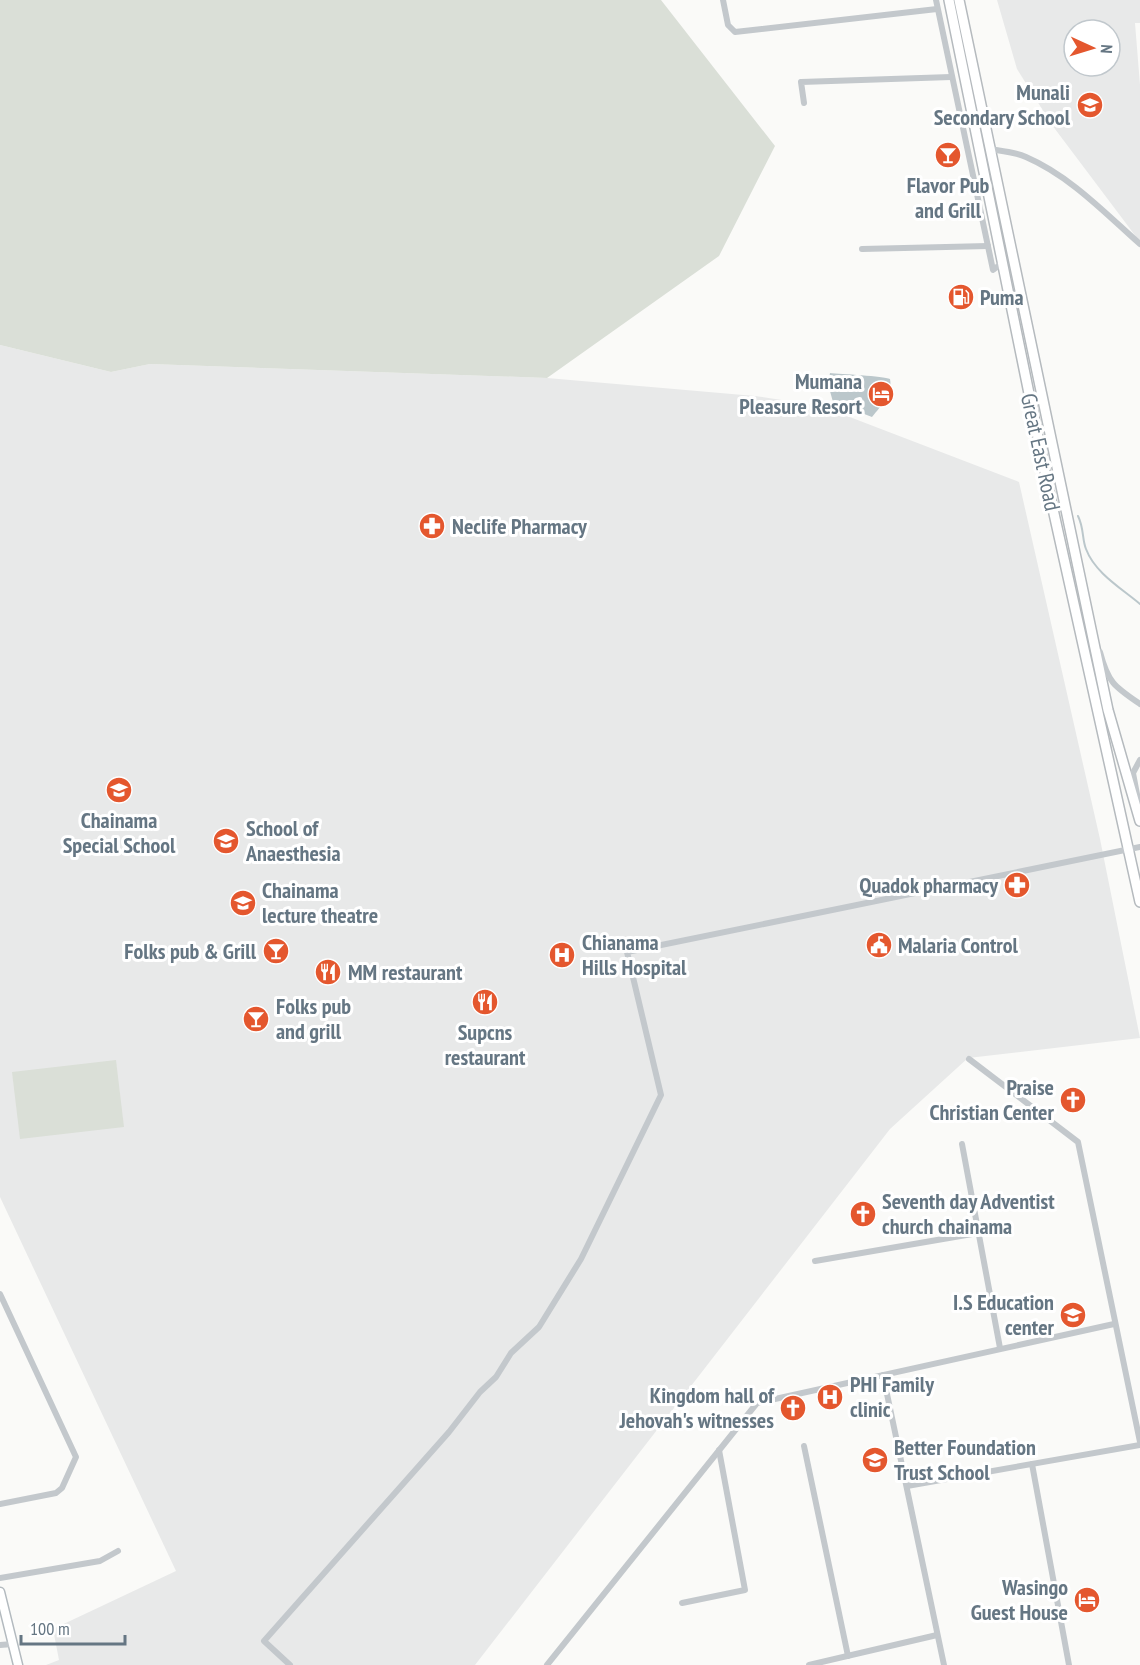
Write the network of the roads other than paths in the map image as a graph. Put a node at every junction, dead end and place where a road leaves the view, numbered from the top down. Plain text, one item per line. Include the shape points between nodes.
1 (723, 0) edge
2 (936, 0) edge
3 (949, 0) edge
4 (959, 0) edge
5 (938, 9) junction
6 (951, 77) junction
7 (804, 103) dead end
8 (990, 149) junction
9 (1140, 244) edge
10 (988, 246) junction
11 (862, 249) dead end
12 (1002, 263) junction
13 (1083, 598) junction
14 (1140, 704) edge
15 (1140, 760) edge
16 (1140, 809) edge
17 (1140, 821) edge
18 (1140, 847) edge
19 (1129, 850) junction
20 (1140, 902) edge
21 (969, 1059) dead end
22 (962, 1144) dead end
23 (978, 1233) junction
24 (815, 1261) dead end
25 (0, 1294) edge
26 (1114, 1324) junction
27 (1000, 1348) junction
28 (883, 1375) junction
29 (1140, 1444) edge
30 (804, 1446) dead end
31 (719, 1450) junction
32 (1032, 1464) junction
33 (907, 1486) junction
34 (0, 1504) edge
35 (118, 1551) dead end
36 (0, 1578) edge
37 (0, 1592) edge
38 (682, 1604) dead end
39 (938, 1635) junction
40 (13, 1644) junction
41 (0, 1645) edge
42 (848, 1656) junction
43 (18, 1665) edge
44 (290, 1665) edge
45 (547, 1665) edge
46 (809, 1665) edge
47 (944, 1665) edge
48 (1069, 1665) edge

1 - 5 street via 728,25 735,32
2 - 5 street
3 - 12 main road, Great East Road
4 - 8 main road, Great East Road
5 - 6 street
6 - 7 street via 801,82
6 - 10 street
8 - 9 street via 1025,156 1049,170 1076,188
8 - 13 main road, Great East Road
10 - 11 street
10 - 12 street via 993,270
12 - 19 main road, Great East Road
13 - 14 street via 1094,621 1107,677 1114,687
13 - 17 main road, Great East Road via 1108,710
15 - 16 street via 1133,773
18 - 19 street
19 - 20 main road, Great East Road
19 - 44 street via 627,952 661,1095 581,1260 539,1327 511,1353 496,1377 449,1432 264,1641
21 - 26 street via 1078,1142
22 - 23 street
23 - 24 street
23 - 27 street
25 - 34 street via 76,1457 56,1493
26 - 27 street
26 - 29 street
27 - 28 street
28 - 31 street via 758,1403
28 - 33 street
29 - 32 street
30 - 42 street
31 - 38 street via 745,1590
31 - 45 street
32 - 33 street
32 - 48 street
33 - 39 street
35 - 36 street via 100,1561
37 - 40 main road
39 - 42 street
39 - 47 street
40 - 41 street
40 - 43 main road
42 - 46 street

